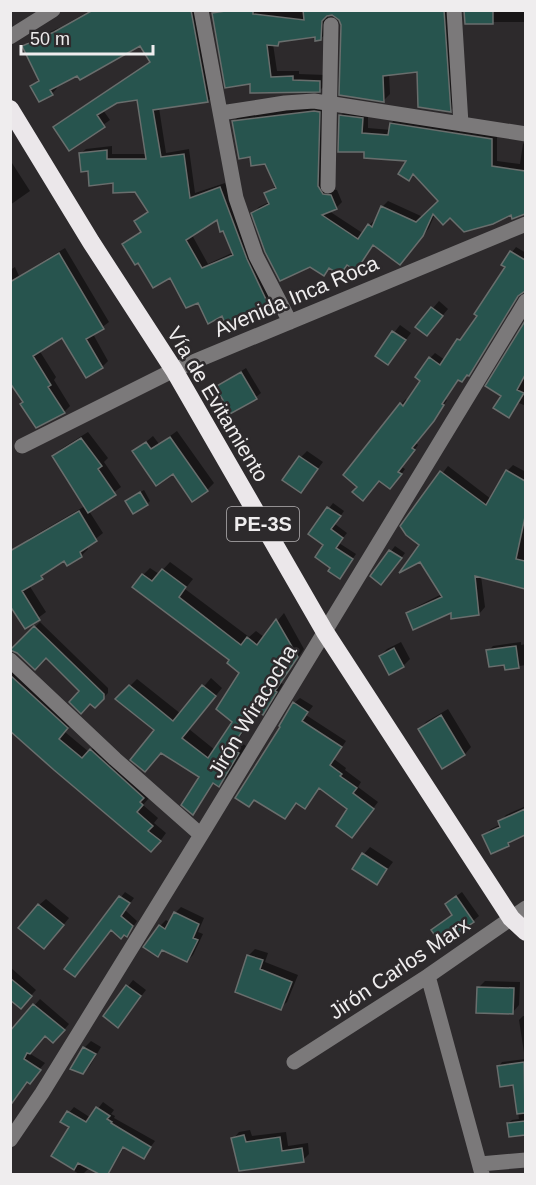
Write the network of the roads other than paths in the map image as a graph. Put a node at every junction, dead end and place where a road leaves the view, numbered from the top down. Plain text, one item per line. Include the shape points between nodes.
1 (53, 10) edge
2 (201, 10) edge
3 (454, 10) edge
4 (331, 25) dead end
5 (10, 37) edge
6 (329, 104) junction
7 (10, 109) edge
8 (221, 113) junction
9 (461, 124) junction
10 (525, 134) edge
11 (328, 186) dead end
12 (525, 224) edge
13 (525, 300) edge
14 (290, 321) junction
15 (174, 370) junction
16 (22, 446) dead end
17 (326, 632) junction
18 (10, 660) edge
19 (201, 835) junction
20 (518, 913) edge
21 (525, 932) edge
22 (428, 976) junction
23 (294, 1062) dead end
24 (10, 1140) edge
25 (525, 1160) edge
26 (481, 1169) edge

1 - 5 street
2 - 8 street
3 - 9 street
4 - 6 street
6 - 8 street via 285,103
6 - 9 street
6 - 11 street
7 - 15 highway, Vía de Evitamiento / PE-3S
8 - 14 street via 236,198 256,256
9 - 10 street
12 - 14 street, Avenida Inca Roca
13 - 17 street, Jirón Wiracocha
14 - 15 street, Avenida Inca Roca
15 - 16 street, Avenida Inca Roca
15 - 17 highway, Vía de Evitamiento / PE-3S
17 - 19 street, Jirón Wiracocha
17 - 20 highway, Vía de Evitamiento / PE-3S
18 - 19 street
19 - 24 street, Jirón Wiracocha
20 - 21 highway, Vía de Evitamiento / PE-3S
20 - 22 street, Jirón Carlos Marx
22 - 23 street, Jirón Carlos Marx
22 - 26 street
25 - 26 street

